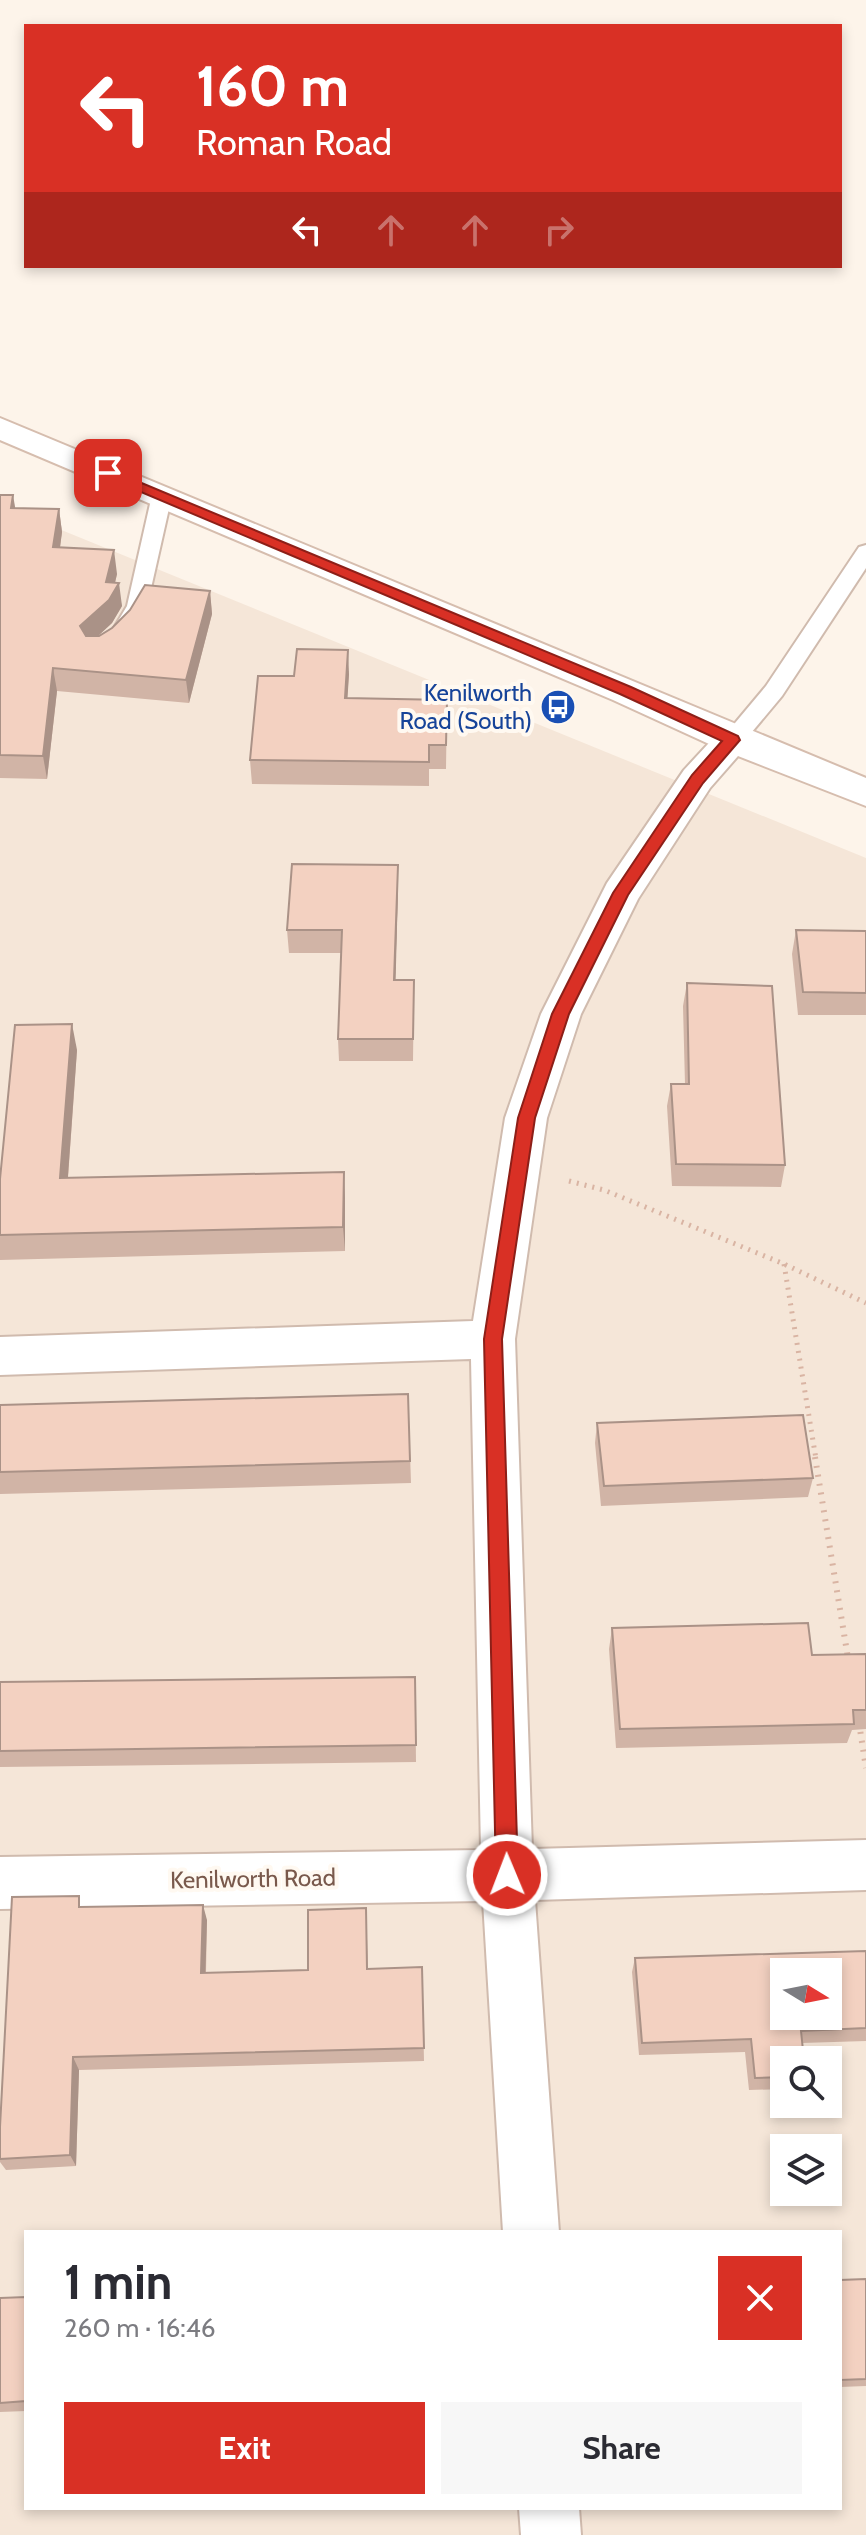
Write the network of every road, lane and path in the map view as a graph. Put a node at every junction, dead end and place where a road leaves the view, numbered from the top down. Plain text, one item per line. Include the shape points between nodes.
1 (0, 428) edge
2 (162, 495) junction
3 (866, 552) edge
4 (114, 637) edge
5 (733, 740) junction
6 (866, 793) edge
7 (566, 1180) dead end
8 (784, 1264) junction
9 (866, 1303) edge
10 (493, 1339) junction
11 (0, 1356) edge
12 (849, 1665) edge
13 (857, 1711) edge
14 (864, 1742) edge
15 (866, 1768) edge
16 (866, 1865) edge
17 (507, 1875) junction
18 (0, 1883) edge
19 (531, 2230) edge
20 (549, 2510) edge
21 (551, 2535) edge

1 - 2 street
2 - 4 lane via 137,606
2 - 5 street
3 - 5 lane via 774,691
5 - 6 street
5 - 10 street via 697,779 621,893 561,1014 526,1118
7 - 8 path via 604,1190
8 - 9 path
8 - 12 path
10 - 11 street
10 - 17 street
13 - 14 path
14 - 15 path
16 - 17 street, Kenilworth Road
17 - 18 street, Kenilworth Road
17 - 19 street
20 - 21 street

